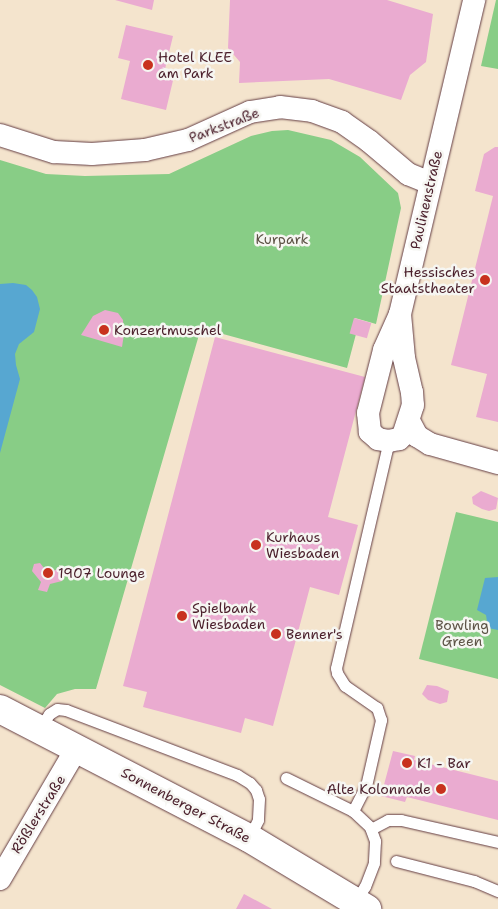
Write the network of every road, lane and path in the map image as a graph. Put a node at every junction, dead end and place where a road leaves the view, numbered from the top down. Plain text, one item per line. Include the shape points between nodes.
1 (468, 1) edge
2 (0, 135) edge
3 (430, 183) junction
4 (400, 314) junction
5 (409, 421) junction
6 (389, 442) junction
7 (498, 463) edge
8 (0, 709) edge
9 (40, 729) junction
10 (77, 748) junction
11 (286, 778) dead end
12 (353, 811) junction
13 (371, 830) junction
14 (249, 838) junction
15 (497, 842) edge
16 (396, 861) dead end
17 (0, 879) edge
18 (498, 891) edge
19 (358, 907) edge

1 - 3 street, Paulinenstraße
2 - 3 street, Parkstraße via 54,152 92,154 145,150 188,140 250,112 288,108 312,111 342,122 408,174
3 - 4 street, Paulinenstraße
4 - 5 street via 404,358 412,392
4 - 6 street, Paulinenstraße via 384,350 367,421 373,435
5 - 6 street via 399,439
5 - 7 street via 418,436 430,444
6 - 12 lane via 336,668 350,691 377,708 381,720 366,786
8 - 9 main road, Sonnenberger Straße
9 - 10 main road, Sonnenberger Straße
9 - 14 lane via 49,714 57,709 66,710 237,775 250,783 259,799 258,820
10 - 14 main road, Sonnenberger Straße
10 - 17 street, Rößlerstraße
11 - 12 lane
12 - 13 lane via 366,821
13 - 15 lane via 383,822 401,820
13 - 19 lane via 375,841 374,863
14 - 19 main road, Sonnenberger Straße
16 - 18 lane via 474,881

